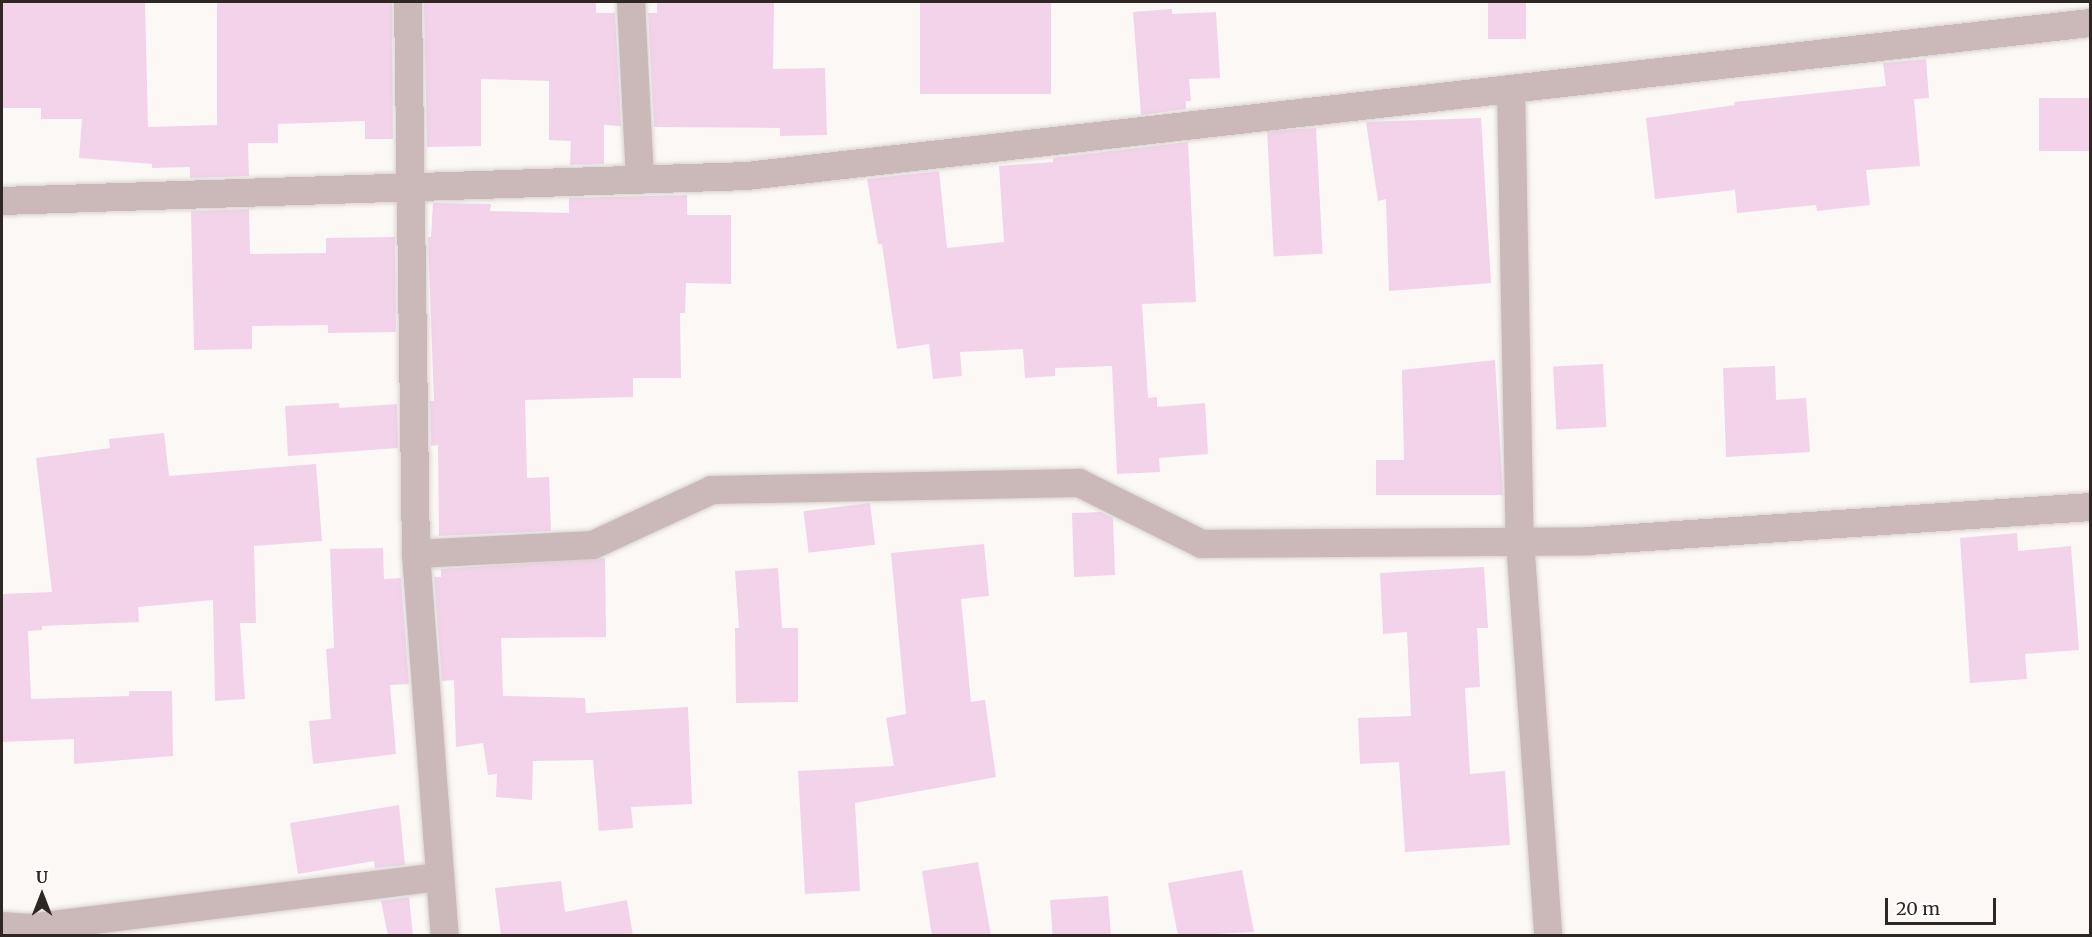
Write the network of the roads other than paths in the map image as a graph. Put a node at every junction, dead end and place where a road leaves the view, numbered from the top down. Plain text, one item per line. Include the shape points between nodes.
1 (408, 2) edge
2 (631, 2) edge
3 (2091, 23) edge
4 (1511, 88) junction
5 (640, 180) junction
6 (410, 187) junction
7 (2, 201) edge
8 (2091, 507) edge
9 (1520, 541) junction
10 (416, 554) junction
11 (440, 877) junction
12 (2, 926) edge
13 (445, 936) edge
14 (1548, 936) edge

1 - 6 street
2 - 5 street
3 - 4 street
4 - 5 street via 747,176
4 - 9 street
5 - 6 street
6 - 7 street
6 - 10 street
8 - 9 street via 1588,541
9 - 10 street via 1202,544 1079,483 712,490 593,545
9 - 14 street
10 - 11 street
11 - 12 street via 29,928
11 - 13 street

